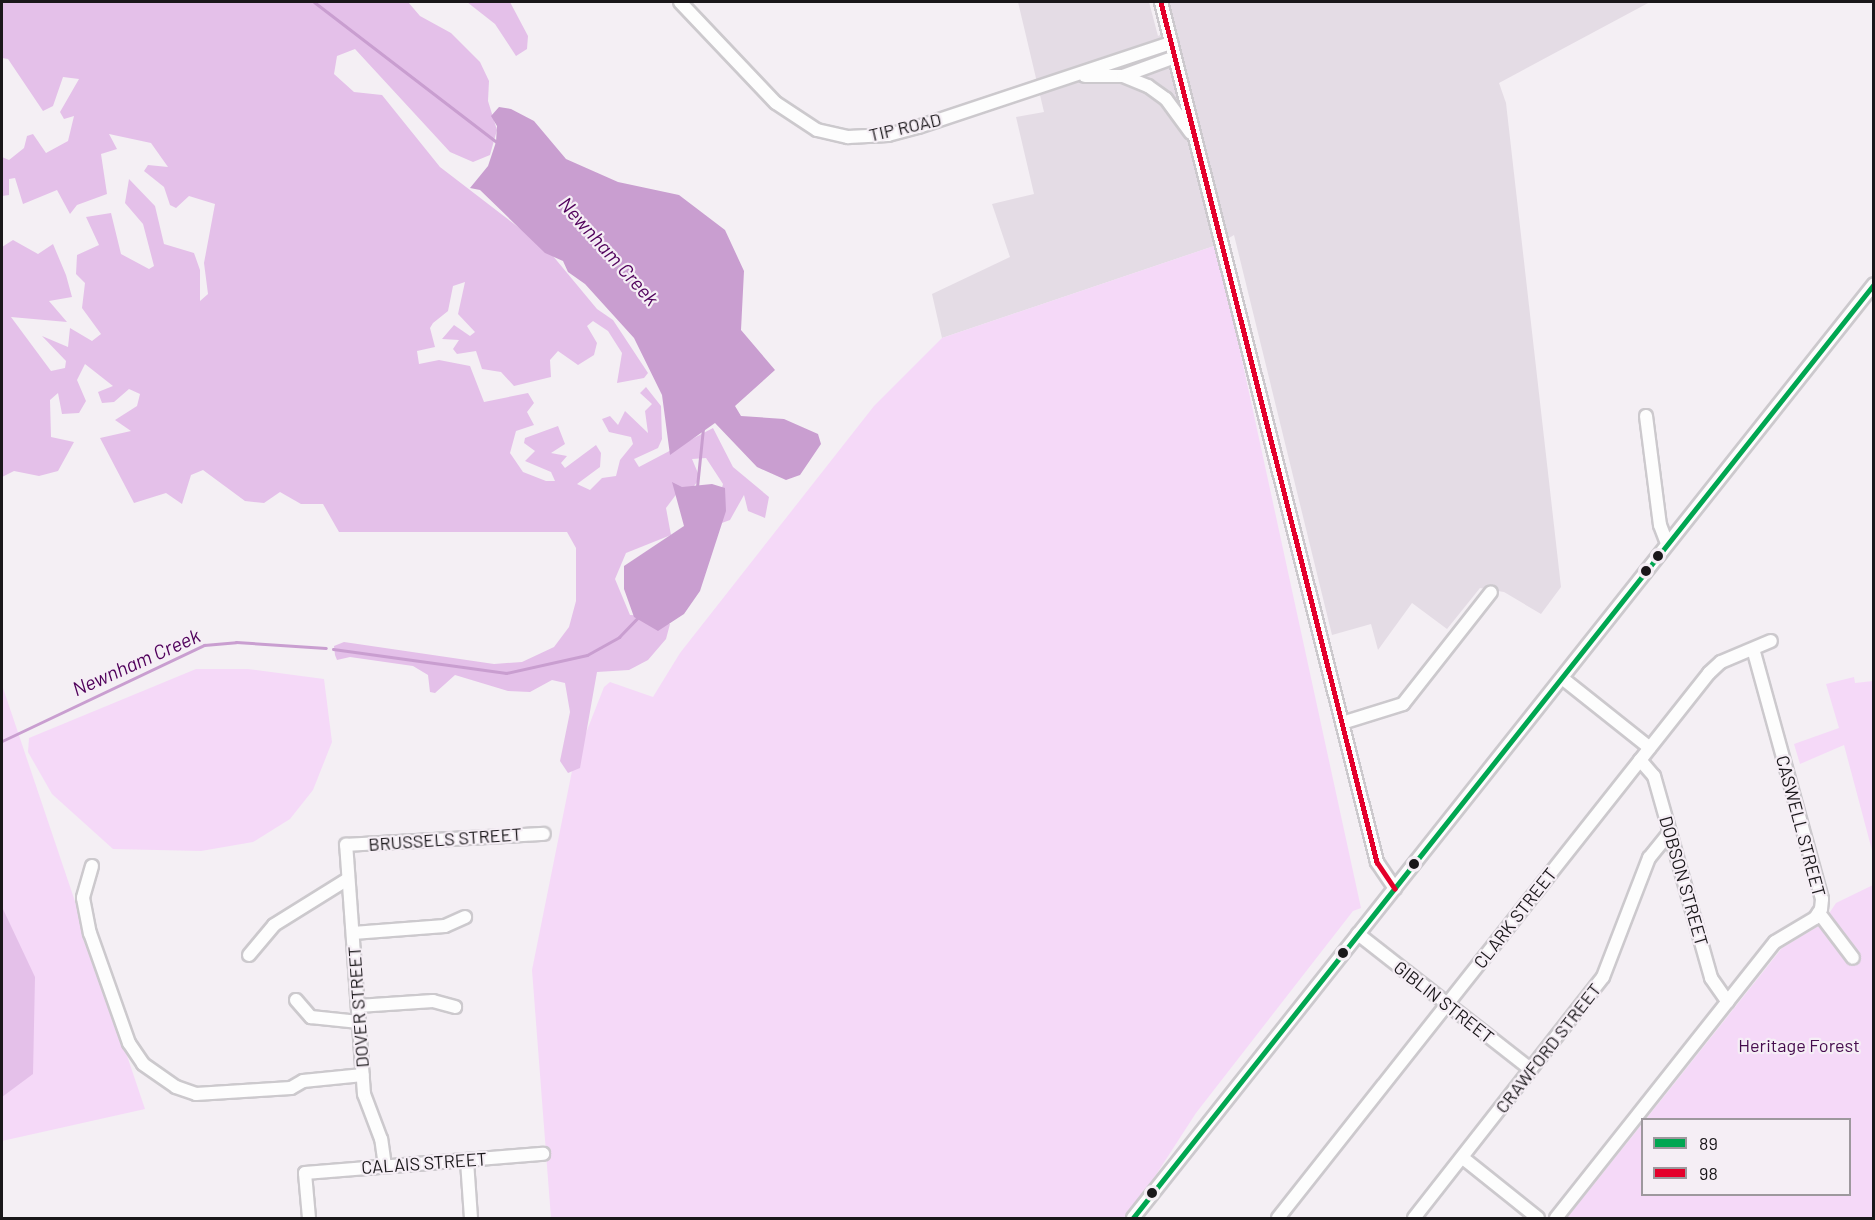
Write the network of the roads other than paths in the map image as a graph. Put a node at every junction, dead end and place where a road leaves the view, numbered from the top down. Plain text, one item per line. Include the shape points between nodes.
1 (680, 2) edge
2 (1161, 2) edge
3 (1171, 43) junction
4 (1175, 57) junction
5 (1122, 59) junction
6 (1126, 75) junction
7 (1069, 77) junction
8 (1198, 146) junction
9 (1874, 284) edge
10 (1646, 416) dead end
11 (1667, 543) junction
12 (1491, 592) dead end
13 (1771, 641) dead end
14 (1753, 649) junction
15 (1562, 678) junction
16 (1342, 723) junction
17 (1650, 748) junction
18 (1640, 760) junction
19 (1670, 832) junction
20 (544, 834) dead end
21 (346, 845) joint
22 (92, 866) dead end
23 (348, 879) junction
24 (1395, 889) junction
25 (1819, 913) junction
26 (465, 917) dead end
27 (352, 933) junction
28 (1358, 934) junction
29 (249, 955) dead end
30 (1853, 958) dead end
31 (296, 1000) dead end
32 (1728, 1002) junction
33 (1448, 1004) junction
34 (358, 1006) junction
35 (455, 1007) dead end
36 (359, 1022) junction
37 (1530, 1069) junction
38 (363, 1075) junction
39 (543, 1154) dead end
40 (1463, 1158) junction
41 (467, 1161) junction
42 (385, 1166) junction
43 (309, 1218) edge
44 (471, 1218) edge
45 (1133, 1218) edge
46 (1278, 1218) edge
47 (1414, 1218) edge
48 (1538, 1218) edge
49 (1556, 1218) edge

1 - 7 street, TIP ROAD via 776,103 799,120 832,135 888,135
2 - 3 street
3 - 4 street
3 - 5 street, TIP ROAD
4 - 6 street, TIP ROAD
4 - 8 street
5 - 6 street
5 - 7 street, TIP ROAD
6 - 7 street, TIP ROAD
6 - 8 street, TIP ROAD via 1166,99 1184,119
8 - 16 street
9 - 11 street
10 - 11 street via 1660,525
11 - 15 street
12 - 16 street via 1403,704
13 - 14 street, CLARK STREET
14 - 17 street, CLARK STREET via 1715,666
14 - 25 street, CASWELL STREET via 1822,899
15 - 17 street
15 - 24 street
16 - 24 street via 1377,862
17 - 18 street, CLARK STREET
18 - 19 street, DOBSON STREET via 1654,776
18 - 33 street, CLARK STREET
19 - 32 street, DOBSON STREET via 1711,978
19 - 37 street, CRAWFORD STREET via 1649,858 1604,977
20 - 21 street, BRUSSELS STREET
21 - 23 street, DOVER STREET
22 - 38 street via 83,898 90,933 129,1043 143,1064 176,1087 196,1094 291,1088 303,1081
23 - 27 street, DOVER STREET
23 - 29 street via 273,925
24 - 28 street
25 - 30 street
25 - 32 street, CASWELL STREET via 1780,937
26 - 27 street via 445,926
27 - 34 street, DOVER STREET
28 - 33 street, GIBLIN STREET
28 - 45 street
31 - 36 street via 311,1017
32 - 49 street, CASWELL STREET
33 - 37 street, GIBLIN STREET
33 - 46 street, CLARK STREET
34 - 35 street via 433,1001
34 - 36 street, DOVER STREET
36 - 38 street, DOVER STREET
37 - 40 street, CRAWFORD STREET
38 - 42 street, DOVER STREET via 364,1094 381,1138
39 - 41 street, CALAIS STREET
40 - 47 street, CRAWFORD STREET
40 - 48 street
41 - 42 street, CALAIS STREET
41 - 44 street
42 - 43 street, CALAIS STREET via 305,1173

